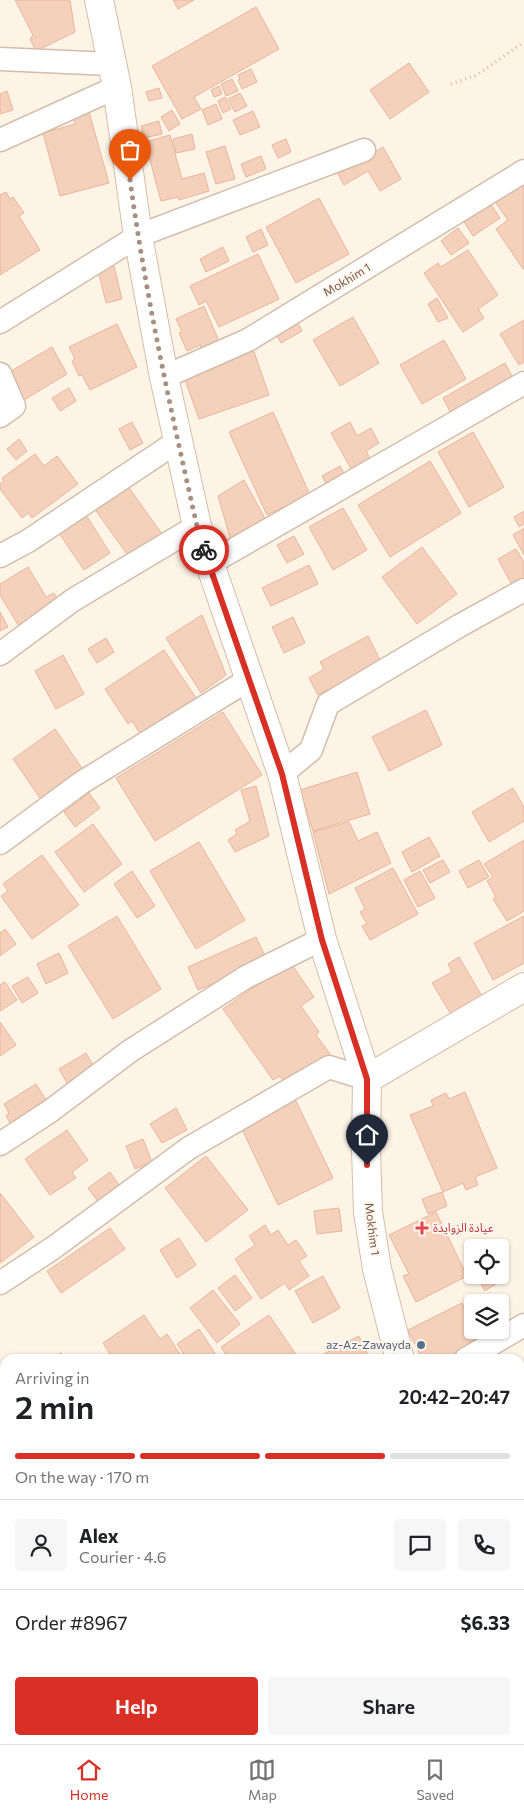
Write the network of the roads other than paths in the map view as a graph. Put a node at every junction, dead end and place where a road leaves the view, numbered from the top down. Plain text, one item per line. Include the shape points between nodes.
1 (99, 0) edge
2 (0, 59) edge
3 (114, 75) junction
4 (0, 140) edge
5 (364, 150) dead end
6 (524, 171) edge
7 (138, 236) junction
8 (0, 322) edge
9 (0, 374) edge
10 (164, 377) junction
11 (524, 383) edge
12 (0, 416) edge
13 (178, 441) junction
14 (197, 526) junction
15 (0, 556) edge
16 (209, 564) junction
17 (524, 590) edge
18 (0, 654) edge
19 (248, 680) junction
20 (282, 774) junction
21 (0, 843) edge
22 (322, 940) junction
23 (524, 987) edge
24 (367, 1079) junction
25 (0, 1144) edge
26 (0, 1283) edge
27 (524, 1325) edge
28 (399, 1354) edge
29 (475, 1354) edge

1 - 3 street, Mokhim 1
2 - 3 street
3 - 4 street
3 - 7 street, Mokhim 1
5 - 7 street
6 - 10 street, Mokhim 1 via 248,340
7 - 8 street
7 - 10 street, Mokhim 1
9 - 12 street via 14,406
10 - 13 street, Mokhim 1
11 - 16 street
13 - 14 street, Mokhim 1
13 - 15 street via 28,541
14 - 16 street, Mokhim 1
14 - 18 street via 73,600
16 - 19 street, Mokhim 1
17 - 20 street via 328,704 311,750
19 - 20 street, Mokhim 1
19 - 21 street via 81,783
20 - 22 street, Mokhim 1
22 - 24 street, Mokhim 1
22 - 25 street via 237,982 130,1052
23 - 24 street
24 - 26 street via 330,1067 190,1148
24 - 28 street, Mokhim 1 via 368,1212 377,1269
27 - 29 street

